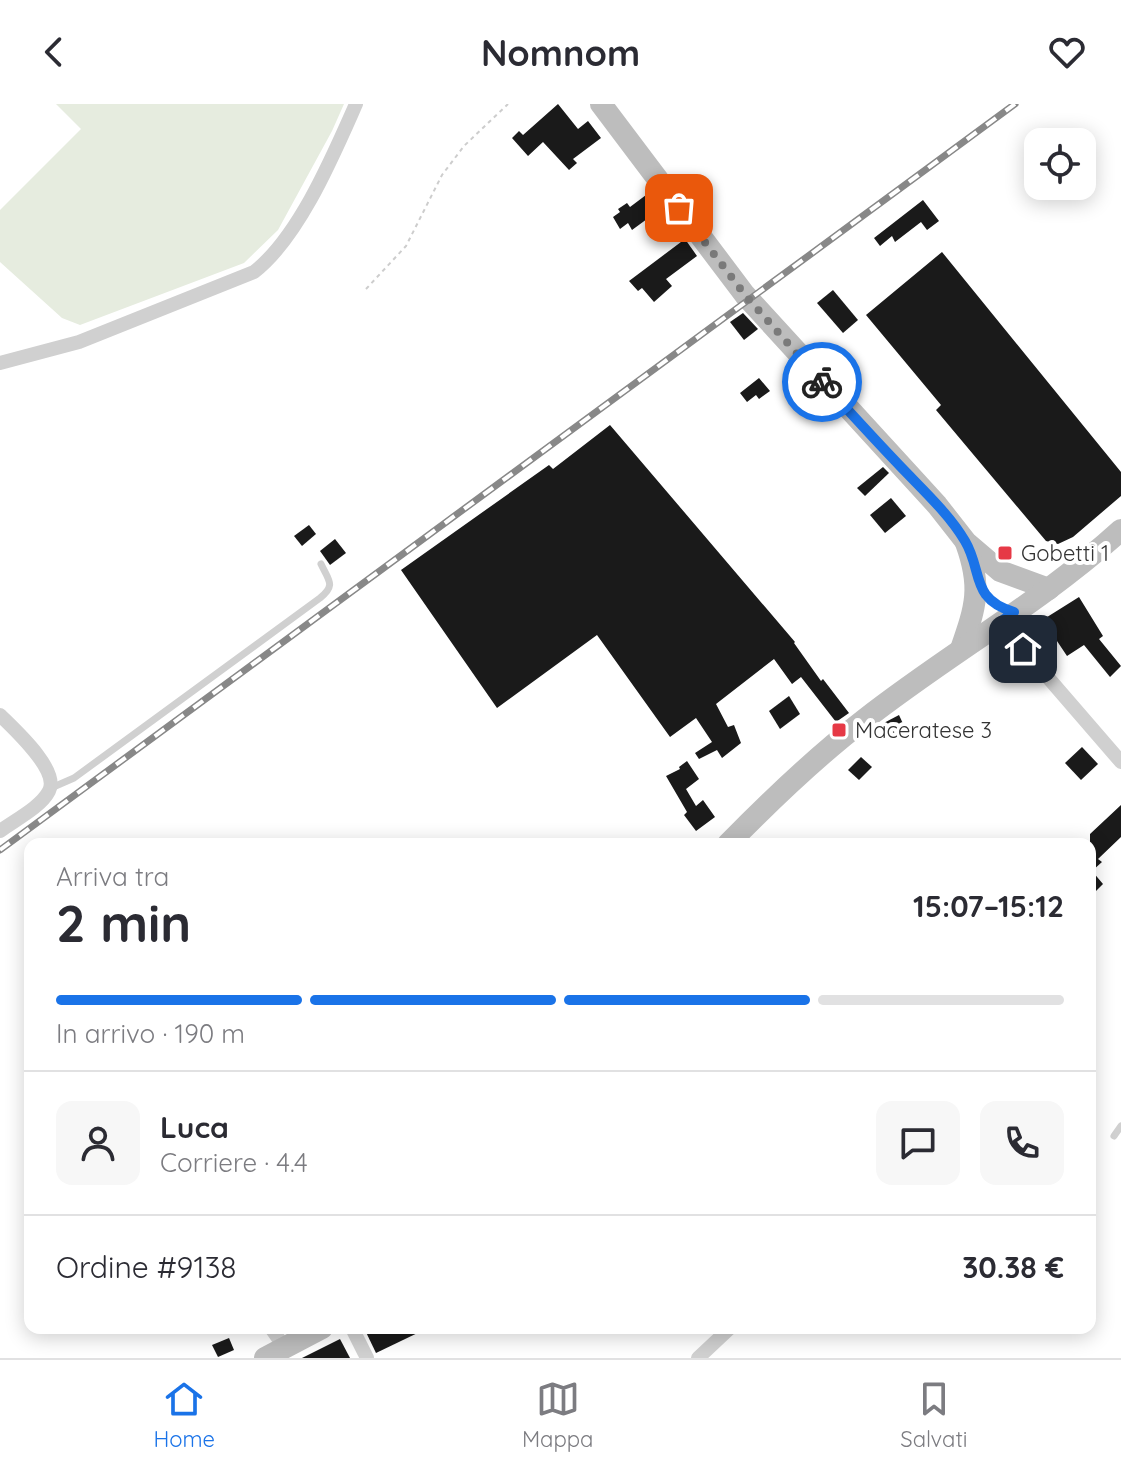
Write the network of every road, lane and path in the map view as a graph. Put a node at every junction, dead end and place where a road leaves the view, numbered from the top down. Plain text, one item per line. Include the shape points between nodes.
1 (356, 104) edge
2 (508, 104) edge
3 (601, 104) edge
4 (366, 289) dead end
5 (0, 363) edge
6 (1118, 534) edge
7 (966, 542) junction
8 (321, 564) dead end
9 (1000, 571) junction
10 (977, 581) junction
11 (1049, 589) junction
12 (1007, 617) junction
13 (961, 649) junction
14 (0, 715) edge
15 (1121, 762) edge
16 (51, 788) junction
17 (0, 831) edge
18 (734, 838) edge
19 (1121, 1126) edge
20 (1114, 1136) dead end
21 (311, 1334) edge
22 (355, 1334) edge
23 (724, 1334) edge
24 (275, 1353) edge
25 (702, 1357) edge
26 (367, 1358) edge

1 - 5 street via 293,227 254,272 79,342
2 - 4 path via 464,146 442,175 406,246
3 - 7 street via 749,300
6 - 11 street
7 - 9 street
7 - 10 street
8 - 16 lane via 330,590 74,778
9 - 11 street
9 - 12 street via 1012,591
10 - 12 street
10 - 13 street via 975,608
11 - 12 street
12 - 13 street
12 - 15 street
13 - 18 street via 863,721
14 - 16 street via 46,766
16 - 17 street
19 - 20 lane
21 - 24 street
22 - 26 street
23 - 25 street

